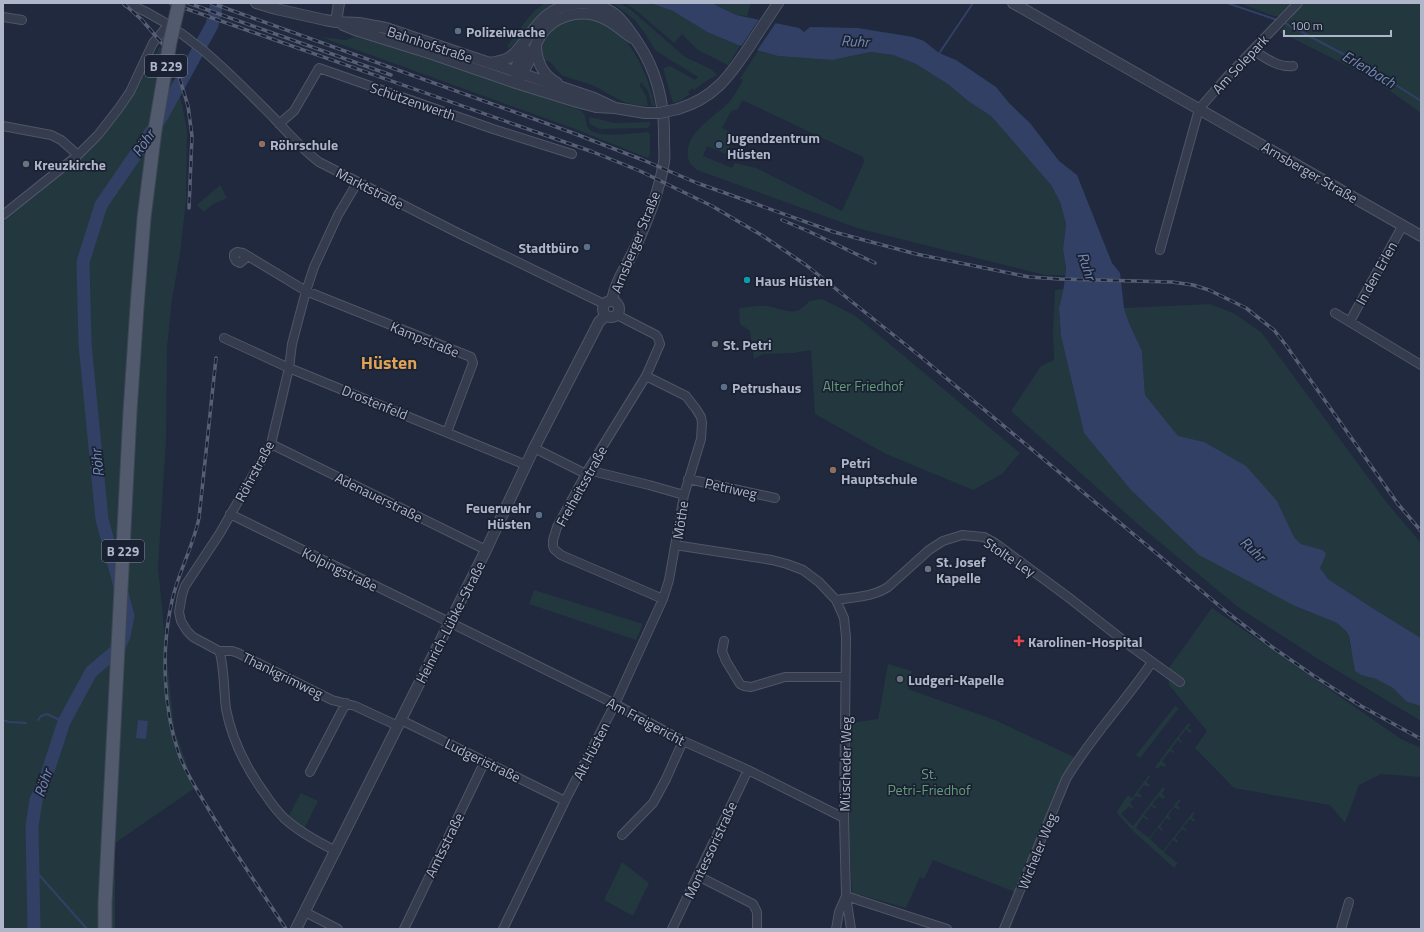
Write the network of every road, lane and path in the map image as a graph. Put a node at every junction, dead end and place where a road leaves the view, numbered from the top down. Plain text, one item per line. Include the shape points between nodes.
1 (127, 3) edge
2 (179, 3) edge
3 (256, 3) edge
4 (339, 3) edge
5 (582, 3) edge
6 (778, 3) edge
7 (1013, 3) edge
8 (1298, 3) edge
9 (3, 17) edge
10 (22, 20) dead end
11 (336, 22) junction
12 (169, 24) junction
13 (527, 37) junction
14 (637, 41) junction
15 (536, 46) junction
16 (1253, 50) junction
17 (488, 63) junction
18 (1293, 66) dead end
19 (518, 77) junction
20 (563, 88) junction
21 (615, 108) junction
22 (1199, 109) junction
23 (279, 124) junction
24 (3, 126) edge
25 (572, 154) dead end
26 (78, 155) junction
27 (357, 183) junction
28 (3, 215) edge
29 (1403, 225) junction
30 (1421, 236) edge
31 (1160, 250) dead end
32 (248, 256) dead end
33 (306, 291) junction
34 (608, 303) junction
35 (1335, 313) dead end
36 (617, 315) junction
37 (605, 316) junction
38 (1350, 321) junction
39 (224, 338) dead end
40 (1421, 365) edge
41 (289, 368) junction
42 (646, 376) junction
43 (447, 432) junction
44 (271, 444) junction
45 (534, 448) junction
46 (526, 465) junction
47 (587, 472) junction
48 (688, 479) junction
49 (684, 495) junction
50 (774, 498) dead end
51 (230, 514) junction
52 (676, 545) junction
53 (486, 550) junction
54 (663, 599) junction
55 (836, 600) junction
56 (180, 615) joint
57 (450, 623) junction
58 (724, 641) dead end
59 (219, 651) junction
60 (1152, 662) junction
61 (846, 677) junction
62 (1180, 682) dead end
63 (346, 703) junction
64 (615, 704) junction
65 (399, 723) junction
66 (683, 741) junction
67 (485, 761) junction
68 (748, 770) junction
69 (310, 772) dead end
70 (566, 801) junction
71 (844, 818) junction
72 (622, 835) dead end
73 (336, 851) junction
74 (698, 876) junction
75 (846, 896) junction
76 (1349, 902) dead end
77 (305, 912) junction
78 (934, 927) edge
79 (105, 929) edge
80 (296, 929) edge
81 (338, 929) edge
82 (404, 929) edge
83 (503, 929) edge
84 (672, 929) edge
85 (757, 929) edge
86 (836, 929) edge
87 (851, 929) edge
88 (946, 929) edge
89 (1004, 929) edge
90 (1341, 929) edge

1 - 12 street, Marktstraße
2 - 79 main road, B 229, bridge via 153,142 144,218 130,412
3 - 11 street, Bahnhofstraße
4 - 11 street
5 - 13 street, Arnsberger Straße via 564,6 551,12 539,21
5 - 14 street, Arnsberger Straße via 599,6 615,14 626,24
6 - 21 street, bridge via 735,69 707,96 694,104 660,113
7 - 22 street, Arnsberger Straße
8 - 16 street, Am Solepark
9 - 10 street
11 - 17 street, Bahnhofstraße via 386,28
11 - 19 street, Bahnhofstraße via 429,53
12 - 23 street, Marktstraße via 237,80
12 - 26 street via 153,43 130,92 119,108
13 - 17 street, Arnsberger Straße via 512,56
13 - 19 street via 517,65
14 - 15 street, Arnsberger Straße via 603,18 576,14 554,22
14 - 34 street, Arnsberger Straße via 650,64 658,86 664,128 664,161 651,210
15 - 19 street, Arnsberger Straße
15 - 20 street via 542,70
16 - 18 street via 1268,60 1287,67
16 - 22 street, Am Solepark
17 - 19 street, Bahnhofstraße
19 - 20 street
19 - 21 street via 590,106
20 - 21 street
22 - 29 street, Arnsberger Straße
22 - 31 street
23 - 25 street, Schützenwerth via 294,111 319,68
23 - 27 street, Marktstraße via 319,162
24 - 26 street via 52,135 62,140
26 - 28 street
27 - 33 street, Röhrstraße via 338,215
27 - 34 street, Marktstraße
29 - 30 street, Arnsberger Straße
29 - 38 street, In den Erlen
32 - 33 street
33 - 41 street, Röhrstraße via 292,344
33 - 43 street, Kampstraße via 471,357 473,363
34 - 36 street via 618,306
34 - 37 street via 602,310
35 - 38 street, In den Erlen
36 - 37 street via 612,318
36 - 42 street, Freiheitsstraße via 656,335 660,341
37 - 45 street, Heinrich-Lübke-Straße via 599,322
38 - 40 street, In den Erlen
39 - 41 street, Drostenfeld
41 - 43 street, Drostenfeld
41 - 44 street, Röhrstraße
42 - 47 street, Freiheitsstraße
42 - 48 street, Möthe via 686,396 701,417 702,439
43 - 46 street, Drostenfeld
44 - 51 street, Röhrstraße
44 - 53 street, Adenauerstraße
45 - 46 street, Heinrich-Lübke-Straße
45 - 47 street
46 - 53 street, Heinrich-Lübke-Straße
47 - 49 street
47 - 54 street, Freiheitsstraße via 554,534 554,549 561,555
48 - 49 street, Möthe
48 - 50 street, Petriweg
49 - 52 street, Möthe
51 - 56 street, Röhrstraße via 185,586 180,603
51 - 57 street, Kolpingstraße
52 - 54 street, Alt Hüsten
52 - 55 street, Möthe via 772,560 793,566 807,572
53 - 57 street, Heinrich-Lübke-Straße
54 - 64 street, Alt Hüsten
55 - 60 street, Stolte Ley via 881,591 947,538 962,535 980,536 995,543
55 - 61 street, Müscheder Weg via 843,613 845,625
56 - 59 street, Thankgrimweg via 184,628 190,635
57 - 64 street, Am Freigericht
57 - 65 street, Heinrich-Lübke-Straße
58 - 61 street via 724,657 740,684 746,687 751,688 785,678
59 - 63 street, Thankgrimweg via 238,653 332,700
59 - 73 street via 230,726 247,767 285,819 305,834
60 - 62 street, Stolte Ley
60 - 89 street, Wicheler Weg via 1079,757 1070,773
61 - 71 street, Müscheder Weg
63 - 65 street, Thankgrimweg
63 - 69 street
64 - 66 street, Am Freigericht
64 - 70 street, Alt Hüsten
65 - 67 street, Ludgeristraße
65 - 73 street, Heinrich-Lübke-Straße
66 - 68 street, Am Freigericht
66 - 72 street via 652,803
67 - 70 street, Ludgeristraße
67 - 82 street, Amtsstraße
68 - 71 street, Am Freigericht
68 - 74 street, Montessoristraße
70 - 83 street, Alt Hüsten
71 - 75 street, Müscheder Weg
73 - 77 street, Heinrich-Lübke-Straße
74 - 84 street, Montessoristraße
74 - 85 street via 753,904 757,912
75 - 78 street
75 - 86 street via 840,908
75 - 87 street, Müscheder Weg
76 - 90 street
77 - 80 street, Heinrich-Lübke-Straße
77 - 81 street
78 - 88 street

